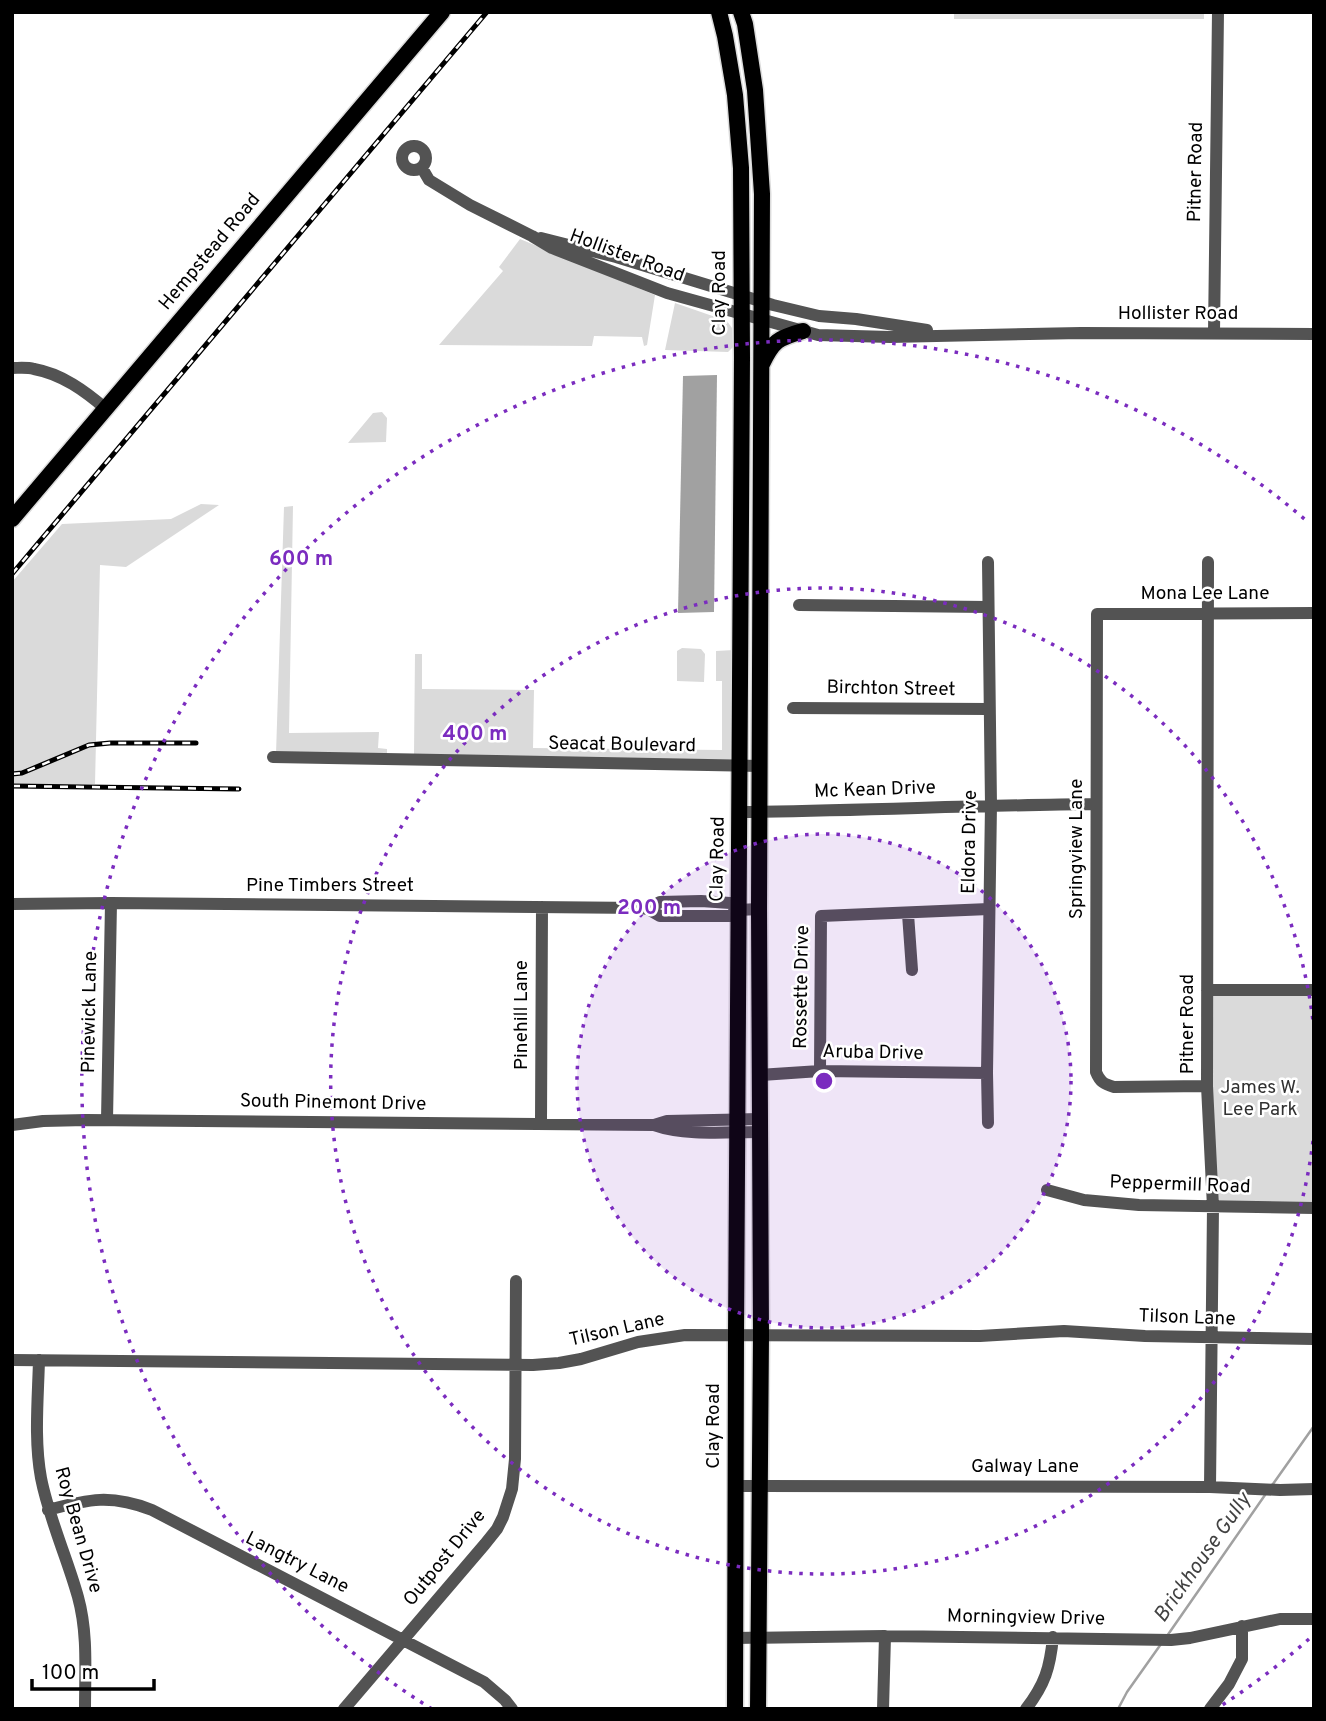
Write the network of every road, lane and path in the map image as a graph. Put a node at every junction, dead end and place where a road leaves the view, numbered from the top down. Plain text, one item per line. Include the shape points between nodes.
1 (442, 12) edge
2 (719, 12) edge
3 (1218, 12) edge
4 (745, 16) edge
5 (755, 90) junction
6 (735, 95) junction
7 (422, 168) dead end
8 (532, 236) junction
9 (628, 260) junction
10 (623, 277) junction
11 (740, 296) junction
12 (762, 302) junction
13 (741, 313) junction
14 (761, 319) junction
15 (856, 319) junction
16 (803, 331) junction
17 (1214, 333) junction
18 (1314, 334) edge
19 (959, 335) junction
20 (855, 336) junction
21 (761, 366) junction
22 (12, 368) edge
23 (106, 409) junction
24 (741, 460) junction
25 (761, 460) junction
26 (12, 519) edge
27 (988, 562) dead end
28 (1208, 562) dead end
29 (799, 605) dead end
30 (988, 607) junction
31 (1314, 613) edge
32 (1097, 614) joint
33 (1207, 614) junction
34 (740, 638) junction
35 (761, 638) junction
36 (793, 708) dead end
37 (989, 709) junction
38 (273, 757) dead end
39 (740, 766) junction
40 (761, 766) junction
41 (990, 804) junction
42 (1096, 804) junction
43 (740, 812) junction
44 (760, 812) junction
45 (12, 904) edge
46 (111, 904) junction
47 (542, 907) junction
48 (759, 909) junction
49 (989, 909) junction
50 (738, 910) junction
51 (908, 914) junction
52 (912, 970) dead end
53 (1207, 990) junction
54 (1314, 990) edge
55 (820, 1071) junction
56 (987, 1073) junction
57 (760, 1075) junction
58 (1207, 1086) junction
59 (107, 1120) junction
60 (541, 1123) junction
61 (988, 1123) dead end
62 (12, 1125) edge
63 (737, 1125) junction
64 (760, 1125) junction
65 (1047, 1190) dead end
66 (1213, 1207) junction
67 (1314, 1208) edge
68 (516, 1281) dead end
69 (736, 1335) junction
70 (761, 1335) junction
71 (1211, 1338) junction
72 (1314, 1339) edge
73 (12, 1360) edge
74 (39, 1360) junction
75 (515, 1366) junction
76 (735, 1486) junction
77 (759, 1486) junction
78 (1210, 1487) junction
79 (1314, 1489) edge
80 (48, 1510) junction
81 (1314, 1619) edge
82 (1242, 1626) junction
83 (885, 1636) junction
84 (736, 1637) junction
85 (759, 1637) junction
86 (1053, 1637) junction
87 (404, 1639) junction
88 (85, 1709) edge
89 (345, 1709) edge
90 (512, 1709) edge
91 (735, 1709) edge
92 (758, 1709) edge
93 (883, 1709) edge
94 (1026, 1709) edge
95 (1210, 1709) edge

1 - 23 main road, Hempstead Road
2 - 6 main road, Clay Road
3 - 17 street, Pitner Road
4 - 5 main road
5 - 6 main road
5 - 12 main road via 762,194
6 - 11 main road, Clay Road via 741,168
7 - 8 street, Hollister Road via 440,187
8 - 9 street, Hollister Road
8 - 10 street, Hollister Road
9 - 10 street
9 - 11 street, Hollister Road
10 - 13 street, Hollister Road
11 - 12 street, Hollister Road
11 - 13 main road, Clay Road
12 - 14 main road
12 - 15 street, Hollister Road via 819,316
13 - 14 street, Hollister Road
13 - 24 main road, Clay Road
14 - 16 street, Hollister Road
14 - 21 main road
15 - 19 street, Hollister Road
15 - 20 street
16 - 20 street, Hollister Road
16 - 21 main road via 770,347
17 - 18 street, Hollister Road
17 - 19 street, Hollister Road
19 - 20 street, Hollister Road
21 - 25 main road
22 - 23 street via 62,378
23 - 26 main road, Hempstead Road
24 - 25 main road
24 - 34 main road, Clay Road
25 - 35 main road
27 - 30 street, Eldora Drive
28 - 33 street, Pitner Road
29 - 30 street
30 - 37 street, Eldora Drive
31 - 33 street, Mona Lee Lane
32 - 33 street, Mona Lee Lane
32 - 42 street, Springview Lane
33 - 53 street, Pitner Road
34 - 35 main road
34 - 39 main road, Clay Road
35 - 40 main road
36 - 37 street, Birchton Street
37 - 41 street, Eldora Drive
38 - 39 street, Seacat Boulevard
39 - 40 street, Seacat Boulevard
39 - 43 main road, Clay Road
40 - 44 main road
41 - 42 street, Mc Kean Drive
41 - 44 street, Mc Kean Drive
41 - 49 street, Eldora Drive
42 - 58 street, Springview Lane via 1099,1080 1114,1087
43 - 44 street, Mc Kean Drive
43 - 50 main road, Clay Road
44 - 48 main road
45 - 46 street, Pine Timbers Street
46 - 47 street, Pine Timbers Street
46 - 59 street, Pinewick Lane
47 - 50 street, Pine Timbers Street via 648,909 660,902 701,901 730,903
47 - 60 street, Pinehill Lane
48 - 50 street, Pine Timbers Street
48 - 57 main road
49 - 51 street
49 - 56 street, Eldora Drive
50 - 63 main road, Clay Road
51 - 52 street
51 - 55 street, Rossette Drive via 821,916
53 - 54 street
53 - 58 street, Pitner Road
55 - 56 street, Aruba Drive
55 - 57 street, Aruba Drive
56 - 61 street, Eldora Drive
57 - 64 main road
58 - 66 street, Pitner Road
59 - 60 street, South Pinemont Drive
59 - 62 street, South Pinemont Drive
60 - 63 street, South Pinemont Drive
63 - 64 street, South Pinemont Drive
63 - 69 main road, Clay Road
64 - 70 main road
65 - 66 street, Peppermill Road via 1084,1200
66 - 67 street, Peppermill Road
66 - 71 street, Pitner Road
68 - 75 street, Outpost Drive
69 - 70 street, Tilson Lane
69 - 75 street, Tilson Lane via 685,1335 638,1342 581,1359
69 - 76 main road, Clay Road
70 - 71 street, Tilson Lane via 1064,1332
70 - 77 main road
71 - 72 street, Tilson Lane
71 - 78 street, Pitner Road
73 - 74 street, Tilson Lane
74 - 75 street, Tilson Lane
74 - 80 street, Roy Bean Drive via 38,1455
75 - 87 street, Outpost Drive via 515,1459 503,1517
76 - 77 street, Galway Lane
76 - 84 main road, Clay Road
77 - 78 street, Galway Lane
77 - 85 main road
78 - 79 street, Galway Lane
80 - 87 street, Langtry Lane via 79,1501 135,1503
80 - 88 street, Roy Bean Drive via 78,1597 85,1635
81 - 82 street, Morningview Drive
82 - 86 street, Morningview Drive via 1171,1640
82 - 95 street via 1242,1659
83 - 85 street, Morningview Drive
83 - 86 street, Morningview Drive
83 - 93 street
84 - 85 street, Morningview Drive
84 - 91 main road, Clay Road
85 - 92 main road
86 - 94 street via 1051,1661 1040,1690
87 - 89 street, Outpost Drive
87 - 90 street, Langtry Lane via 484,1682

